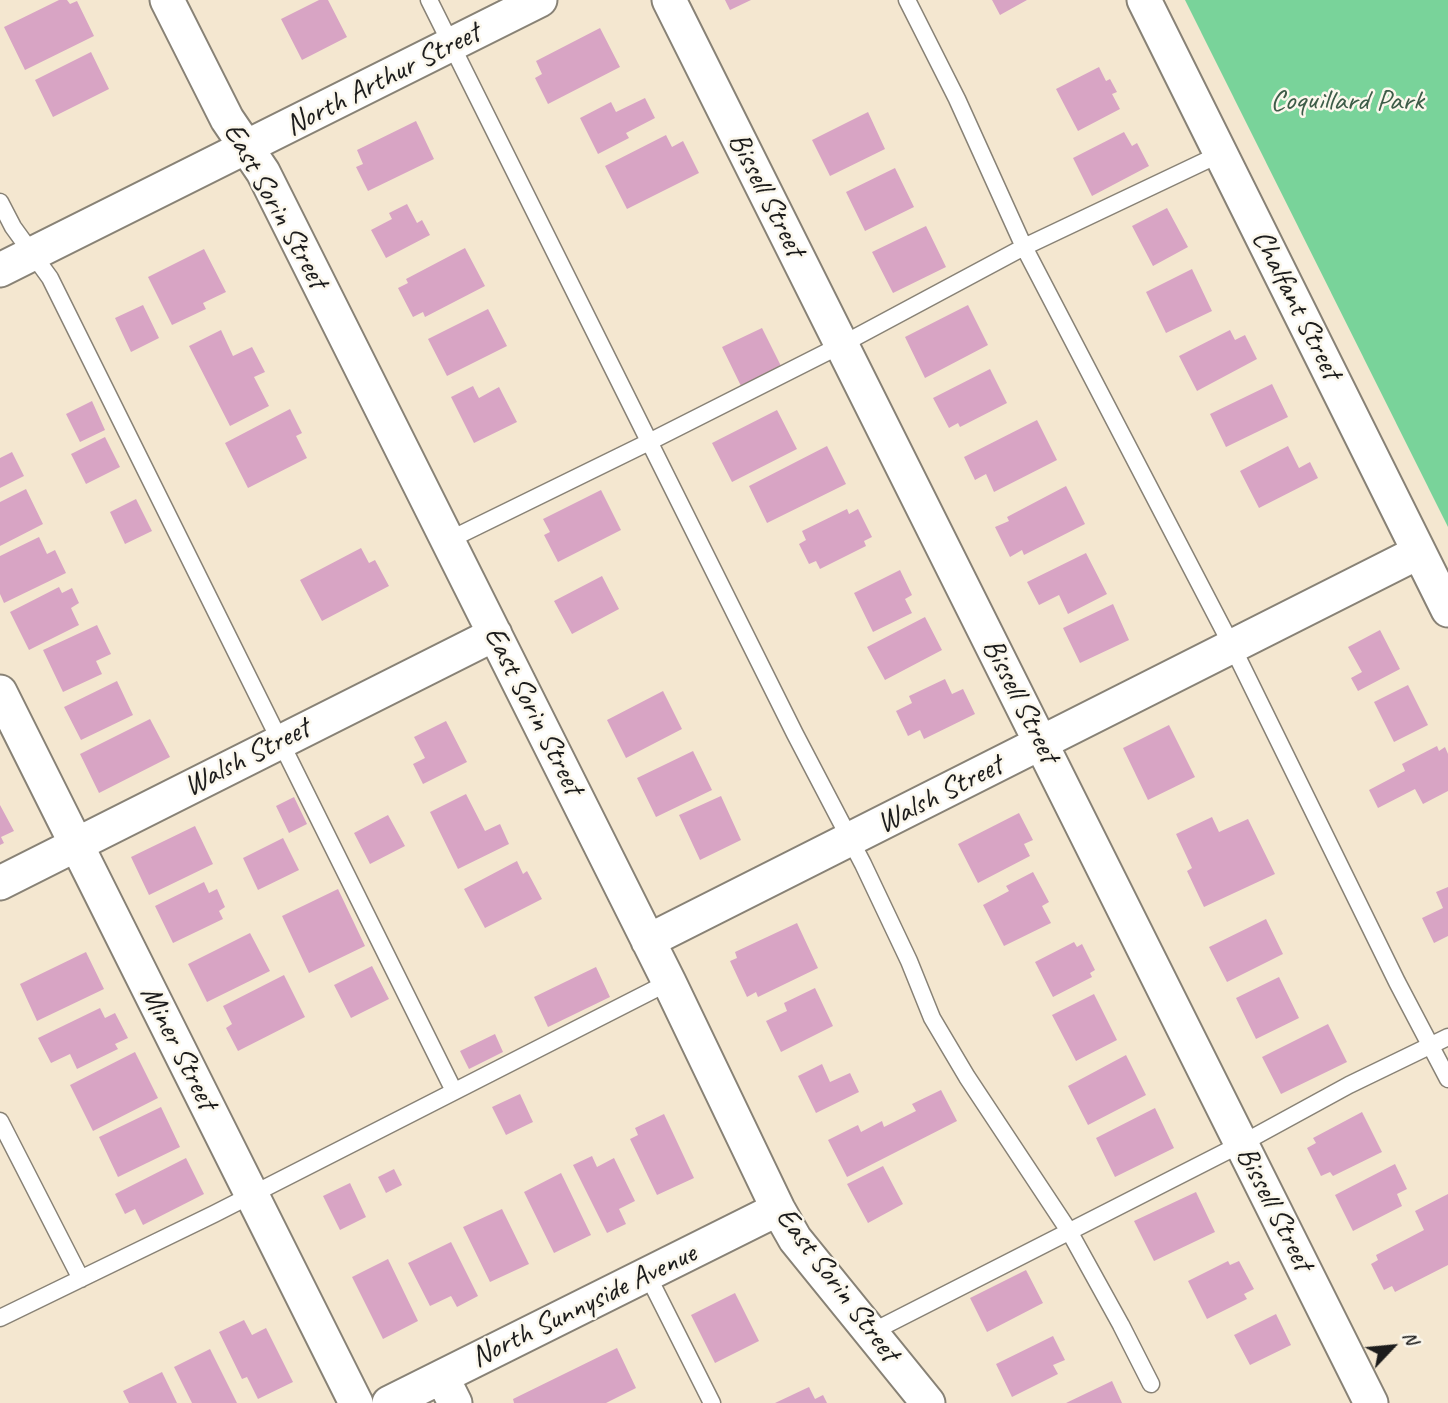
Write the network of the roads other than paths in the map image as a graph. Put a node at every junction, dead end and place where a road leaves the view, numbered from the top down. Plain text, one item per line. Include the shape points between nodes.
1 (167, 0) edge
2 (429, 0) edge
3 (540, 0) edge
4 (669, 0) edge
5 (907, 0) edge
6 (1144, 0) edge
7 (453, 45) junction
8 (247, 148) junction
9 (1220, 154) junction
10 (0, 202) edge
11 (1024, 247) junction
12 (32, 254) junction
13 (0, 270) edge
14 (841, 345) junction
15 (649, 442) junction
16 (447, 541) junction
17 (1419, 552) junction
18 (1448, 611) edge
19 (495, 634) junction
20 (1232, 646) junction
21 (0, 692) edge
22 (281, 740) junction
23 (1041, 743) junction
24 (852, 840) junction
25 (76, 845) junction
26 (0, 883) edge
27 (648, 941) junction
28 (668, 982) junction
29 (1448, 1038) edge
30 (1432, 1046) junction
31 (1448, 1079) edge
32 (454, 1091) junction
33 (0, 1121) edge
34 (1241, 1144) junction
35 (251, 1195) junction
36 (778, 1209) junction
37 (1069, 1231) junction
38 (648, 1276) junction
39 (81, 1279) junction
40 (0, 1318) edge
41 (870, 1333) junction
42 (1151, 1384) dead end
43 (449, 1390) edge
44 (356, 1403) edge
45 (389, 1403) edge
46 (712, 1403) edge
47 (928, 1403) edge
48 (1371, 1403) edge

1 - 8 street, East Sorin Street via 227,119
2 - 7 lane
3 - 7 street, North Arthur Street
4 - 14 street, Bissell Street
5 - 11 lane
6 - 9 street, Chalfant Street
7 - 8 street, North Arthur Street
7 - 15 lane
8 - 12 street, North Arthur Street
8 - 16 street, East Sorin Street
9 - 11 lane
9 - 17 street, Chalfant Street
10 - 12 lane
11 - 14 lane
11 - 20 lane
12 - 13 street, North Arthur Street
12 - 22 lane via 50,278
14 - 15 lane
14 - 23 street, Bissell Street
15 - 16 lane
15 - 24 lane
16 - 19 street, East Sorin Street
17 - 18 street, Chalfant Street
17 - 20 street, Walsh Street
19 - 22 street, Walsh Street
19 - 27 street, East Sorin Street
20 - 23 street, Walsh Street
20 - 30 lane
21 - 25 street, Miner Street
22 - 25 street, Walsh Street
22 - 32 lane
23 - 24 street, Walsh Street
23 - 34 street, Bissell Street
24 - 27 street, Walsh Street
24 - 37 lane via 932,1018
25 - 26 street, Walsh Street
25 - 35 street, Miner Street
27 - 28 street, East Sorin Street
28 - 32 lane
28 - 36 street, East Sorin Street
29 - 30 lane
30 - 31 lane
30 - 34 lane
32 - 35 lane
33 - 39 lane
34 - 37 lane
34 - 48 street, Bissell Street
35 - 39 lane
35 - 44 street, Miner Street
36 - 38 street, North Sunnyside Avenue
36 - 41 street, East Sorin Street via 795,1239
37 - 41 lane
37 - 42 lane
38 - 43 street, North Sunnyside Avenue
38 - 46 lane
39 - 40 lane
41 - 47 street, East Sorin Street
43 - 45 street, North Sunnyside Avenue

